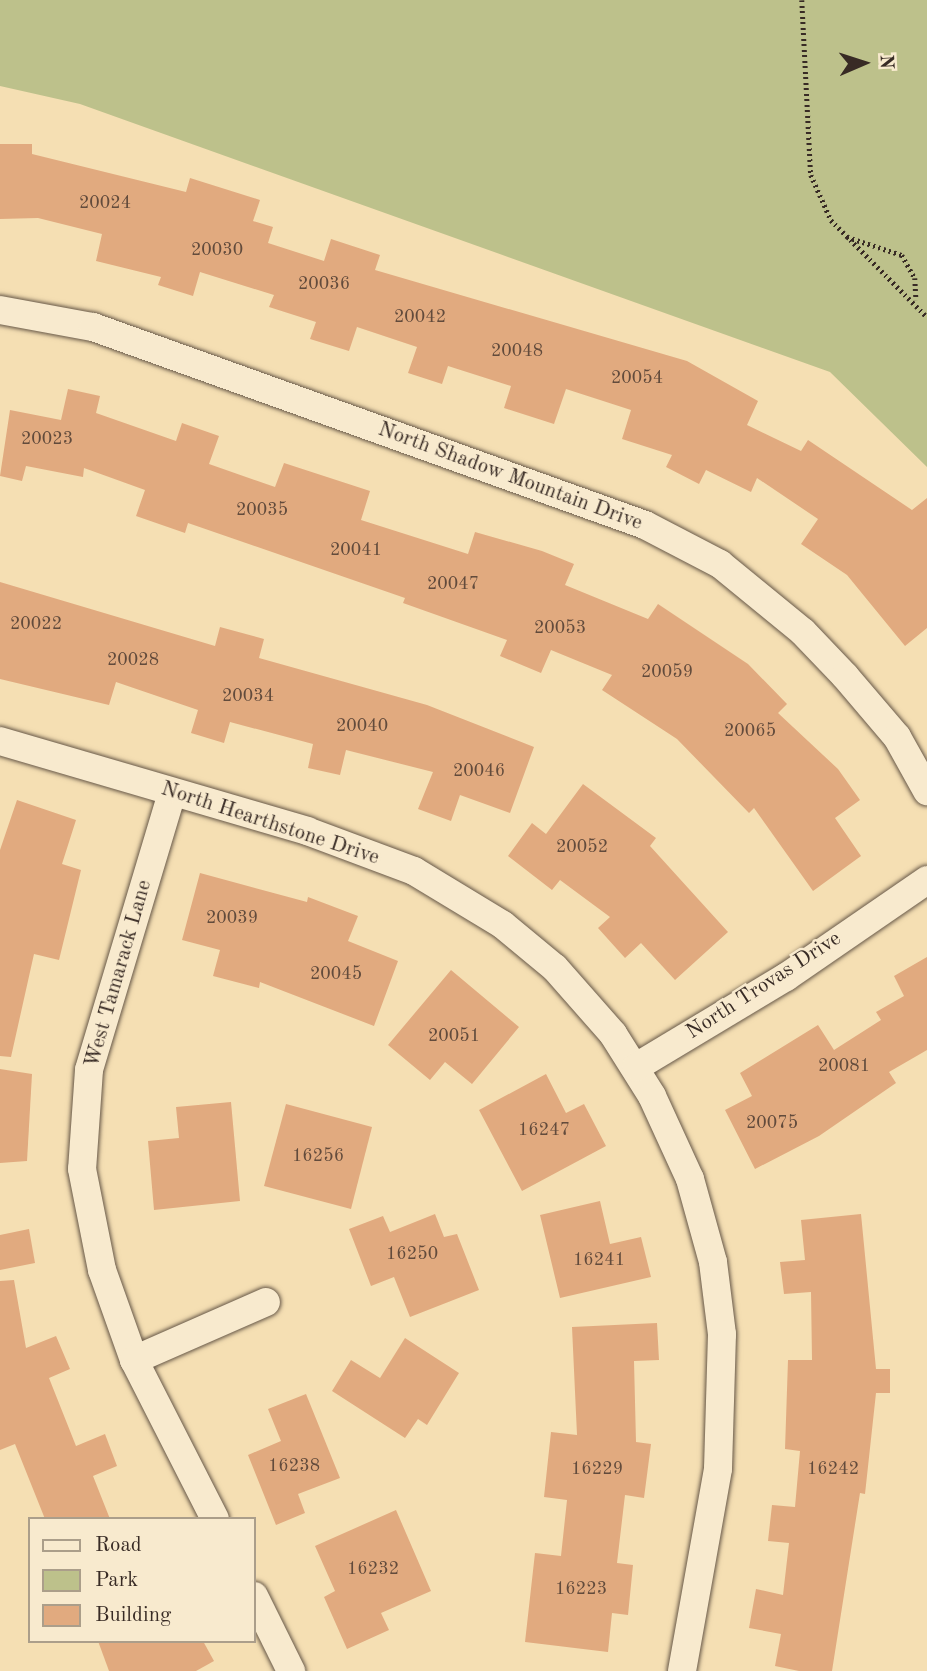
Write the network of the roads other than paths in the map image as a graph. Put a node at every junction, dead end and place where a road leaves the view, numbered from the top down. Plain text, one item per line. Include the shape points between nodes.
1 (0, 310) edge
2 (0, 741) edge
3 (927, 790) edge
4 (172, 793) junction
5 (927, 880) edge
6 (636, 1067) junction
7 (266, 1302) dead end
8 (134, 1360) junction
9 (214, 1517) edge
10 (256, 1599) edge
11 (291, 1671) edge
12 (682, 1671) edge

1 - 3 street, North Shadow Mountain Drive via 93,327 645,525 709,558 803,632 845,676 897,737
2 - 4 street, North Hearthstone Drive
4 - 6 street, North Hearthstone Drive via 307,831 456,893 555,968
4 - 8 street, West Tamarack Lane via 89,1070 82,1169 102,1270
5 - 6 street, North Trovas Drive via 786,977
6 - 12 street, North Hearthstone Drive via 690,1179 713,1262 722,1334 718,1469
7 - 8 street
8 - 9 street, West Tamarack Lane
10 - 11 street

